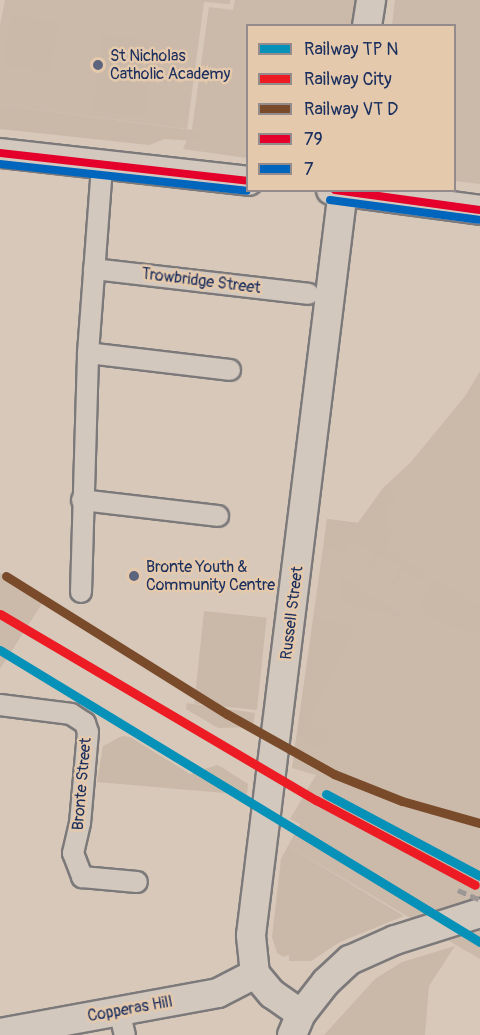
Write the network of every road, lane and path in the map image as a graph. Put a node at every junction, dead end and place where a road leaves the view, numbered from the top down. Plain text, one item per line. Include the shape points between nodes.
1 (371, 0) edge
2 (367, 24) edge
3 (0, 153) edge
4 (102, 165) junction
5 (246, 181) edge
6 (339, 192) edge
7 (346, 192) edge
8 (480, 210) edge
9 (94, 268) junction
10 (309, 294) dead end
11 (88, 353) junction
12 (230, 370) dead end
13 (82, 500) junction
14 (218, 516) dead end
15 (81, 592) dead end
16 (0, 705) edge
17 (137, 882) dead end
18 (480, 913) edge
19 (255, 974) junction
20 (122, 1023) edge
21 (296, 1025) edge
22 (15, 1032) edge

1 - 2 street
3 - 4 street
4 - 5 street
4 - 9 street
6 - 19 street, Russell Street via 251,935
7 - 8 street
9 - 10 street, Trowbridge Street
9 - 11 street
11 - 12 street
11 - 13 street
13 - 14 street
13 - 15 street
16 - 17 street, Bronte Street via 71,714 85,723 88,732 81,812 73,853 82,877
18 - 21 street via 426,929 350,960 326,982
19 - 20 street, Copperas Hill via 218,993
19 - 21 street
20 - 22 street, Copperas Hill

